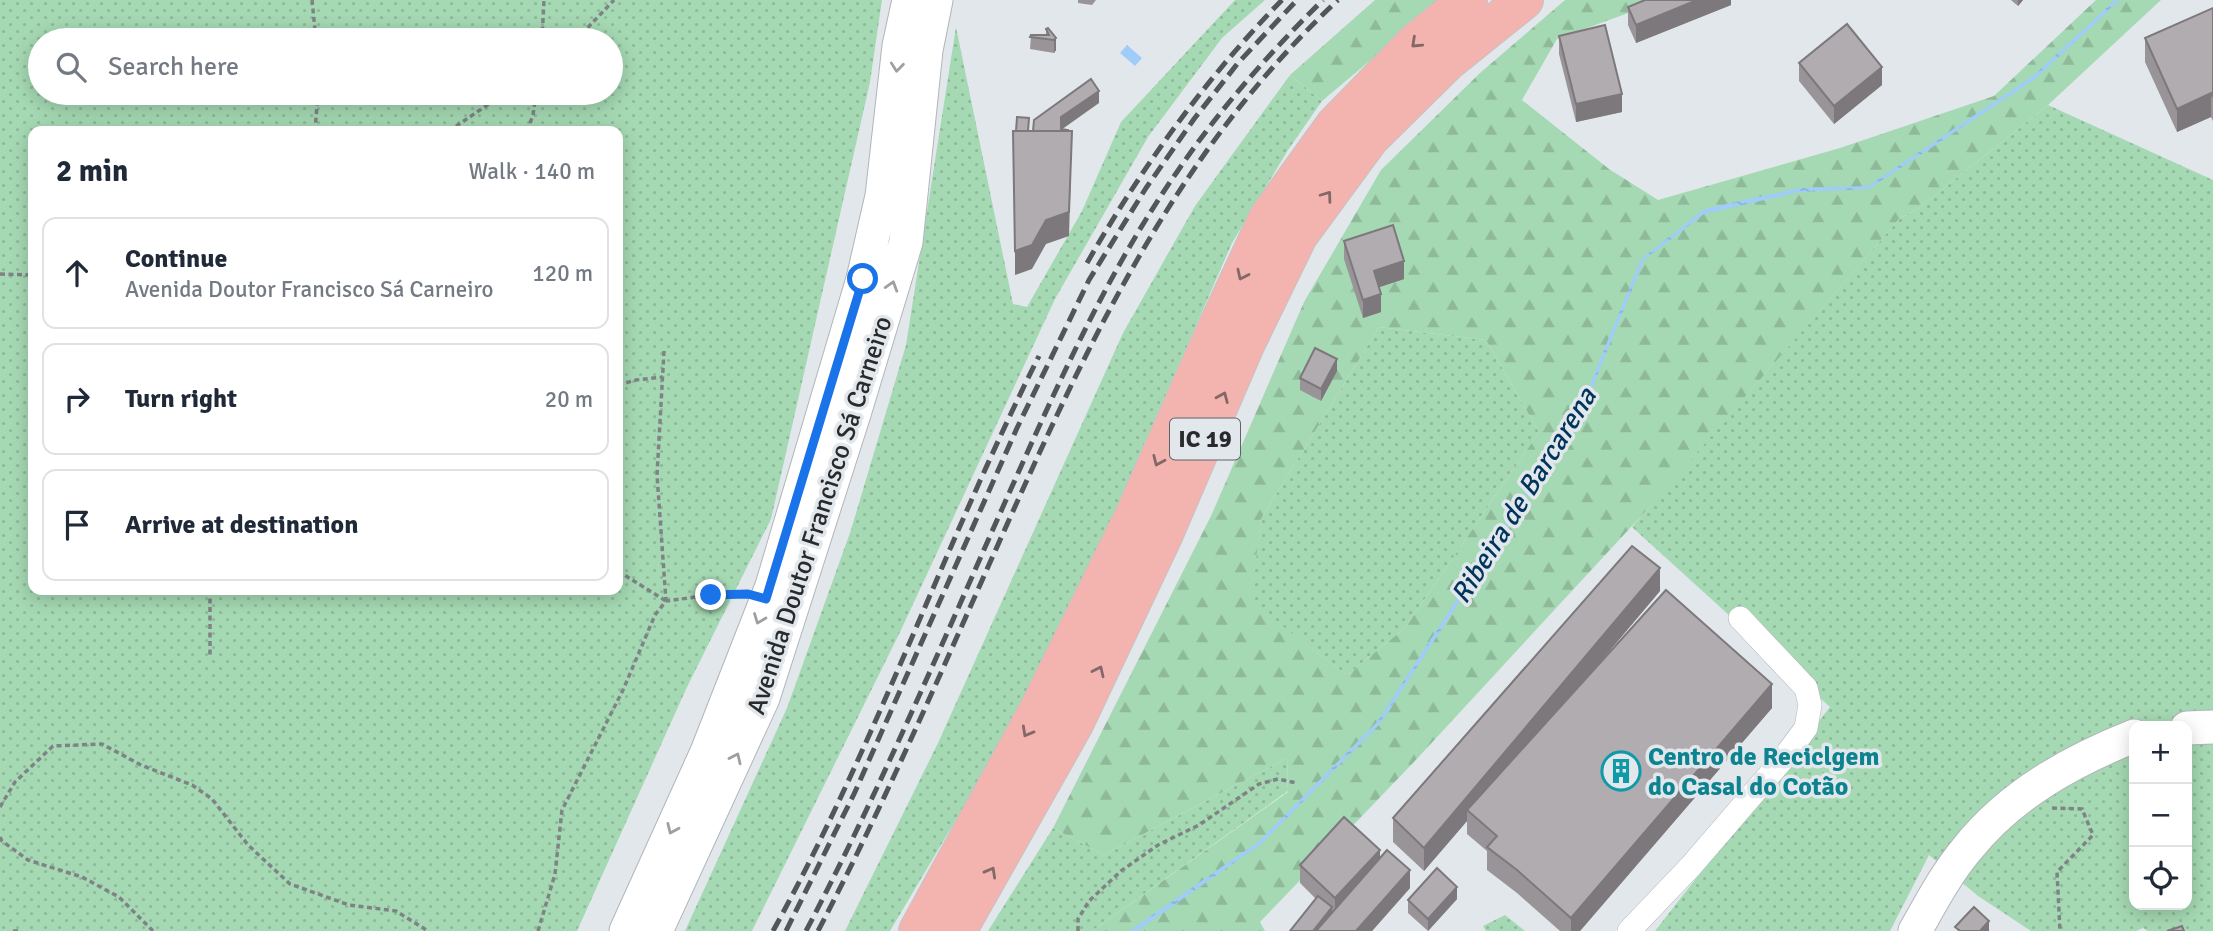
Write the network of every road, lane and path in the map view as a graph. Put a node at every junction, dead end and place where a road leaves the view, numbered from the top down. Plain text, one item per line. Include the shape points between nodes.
1 (312, 0) edge
2 (544, 0) edge
3 (614, 0) edge
4 (909, 0) edge
5 (936, 0) edge
6 (1468, 0) edge
7 (1524, 0) edge
8 (315, 28) edge
9 (543, 28) edge
10 (587, 28) edge
11 (317, 105) edge
12 (487, 105) edge
13 (534, 105) edge
14 (315, 126) edge
15 (456, 126) edge
16 (529, 126) edge
17 (0, 274) edge
18 (28, 275) edge
19 (664, 351) dead end
20 (663, 377) junction
21 (623, 384) edge
22 (623, 574) edge
23 (210, 595) edge
24 (766, 599) junction
25 (666, 601) junction
26 (1740, 618) dead end
27 (210, 655) dead end
28 (2213, 727) edge
29 (2192, 728) edge
30 (2129, 738) edge
31 (1297, 783) dead end
32 (0, 807) edge
33 (2042, 808) dead end
34 (0, 837) edge
35 (13, 931) edge
36 (21, 931) edge
37 (153, 931) edge
38 (428, 931) edge
39 (538, 931) edge
40 (626, 931) edge
41 (656, 931) edge
42 (918, 931) edge
43 (957, 931) edge
44 (1078, 931) edge
45 (1629, 931) edge
46 (1914, 931) edge
47 (2060, 931) edge

1 - 8 path
2 - 9 path
3 - 10 path
4 -> 24 main road, Avenida Doutor Francisco Sá Carneiro via 899,46 880,208 863,279
41 -> 5 main road, Avenida Doutor Francisco Sá Carneiro via 763,698 906,242 926,50
6 -> 42 highway, IC 19 via 1416,42 1335,125 1268,218 1134,516 1046,695
43 -> 7 highway, IC 19 via 1074,724 1298,236 1370,138 1447,62
11 - 14 path
12 - 15 path
13 - 16 path
17 - 18 path
19 - 20 path
20 - 21 path
20 - 25 path via 657,475
22 - 25 path
23 - 27 path
24 - 25 path via 748,594
24 -> 40 main road, Avenida Doutor Francisco Sá Carneiro via 707,752
25 - 39 path via 655,615 628,680 562,810 555,874
26 - 45 street via 1806,688 1810,705 1806,728 1691,866
28 - 29 main road
30 - 46 main road via 2093,752 2003,810 1967,848
31 - 44 path via 1278,779 1259,784 1199,825 1158,845 1089,901 1078,919
32 - 38 path via 15,782 53,746 102,744 192,785 212,799 248,845 290,884 349,905 396,911
33 - 47 path via 2082,809 2093,835 2057,872
34 - 37 path via 28,860 82,877 119,897
35 - 36 path

